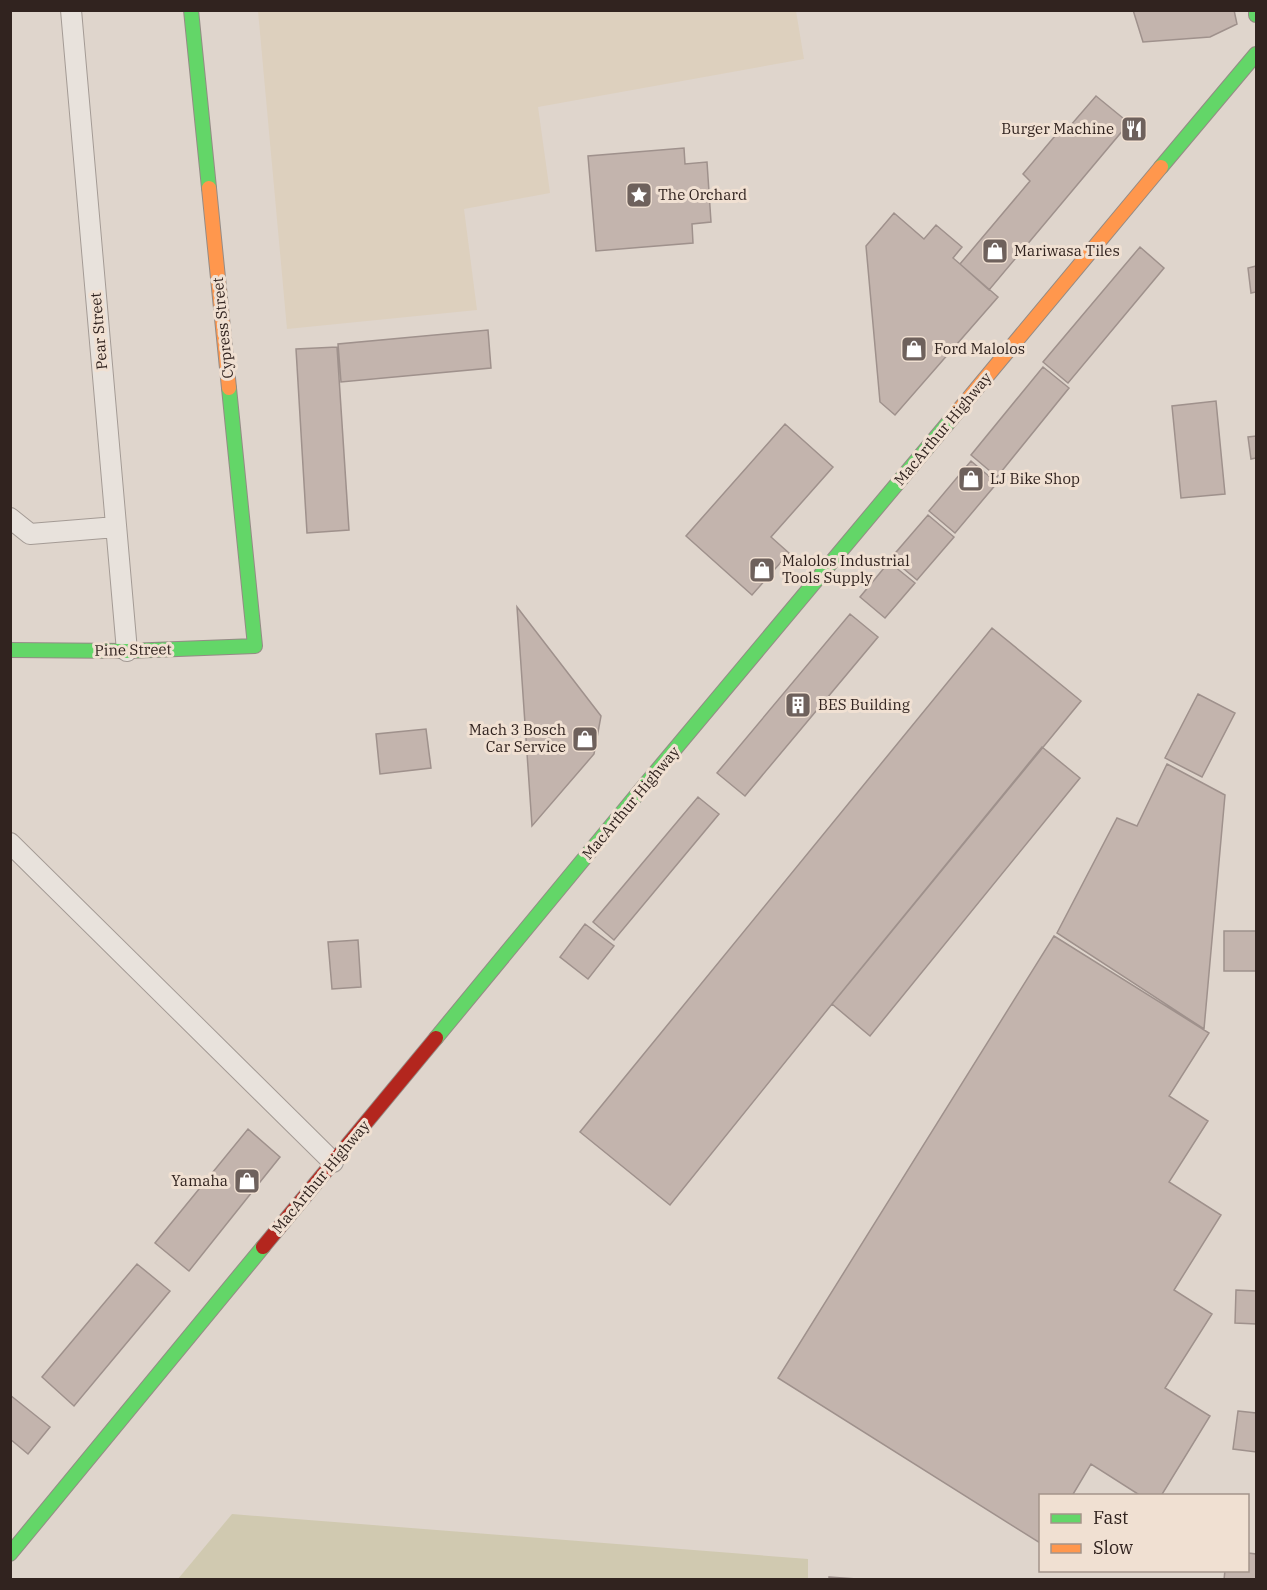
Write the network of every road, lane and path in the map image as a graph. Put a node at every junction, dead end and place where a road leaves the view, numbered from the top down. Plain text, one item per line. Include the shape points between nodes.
1 (70, 10) edge
2 (191, 10) edge
3 (1257, 54) edge
4 (10, 518) edge
5 (116, 527) junction
6 (255, 646) joint
7 (10, 650) edge
8 (127, 651) junction
9 (10, 843) edge
10 (333, 1162) junction
11 (10, 1554) edge

1 - 5 street, Pear Street
2 - 6 main road, Cypress Street
3 - 10 main road, MacArthur Highway
4 - 5 street via 30,534
5 - 8 street, Pear Street
6 - 8 main road, Pine Street
7 - 8 main road, Pine Street
9 - 10 street
10 - 11 main road, MacArthur Highway

